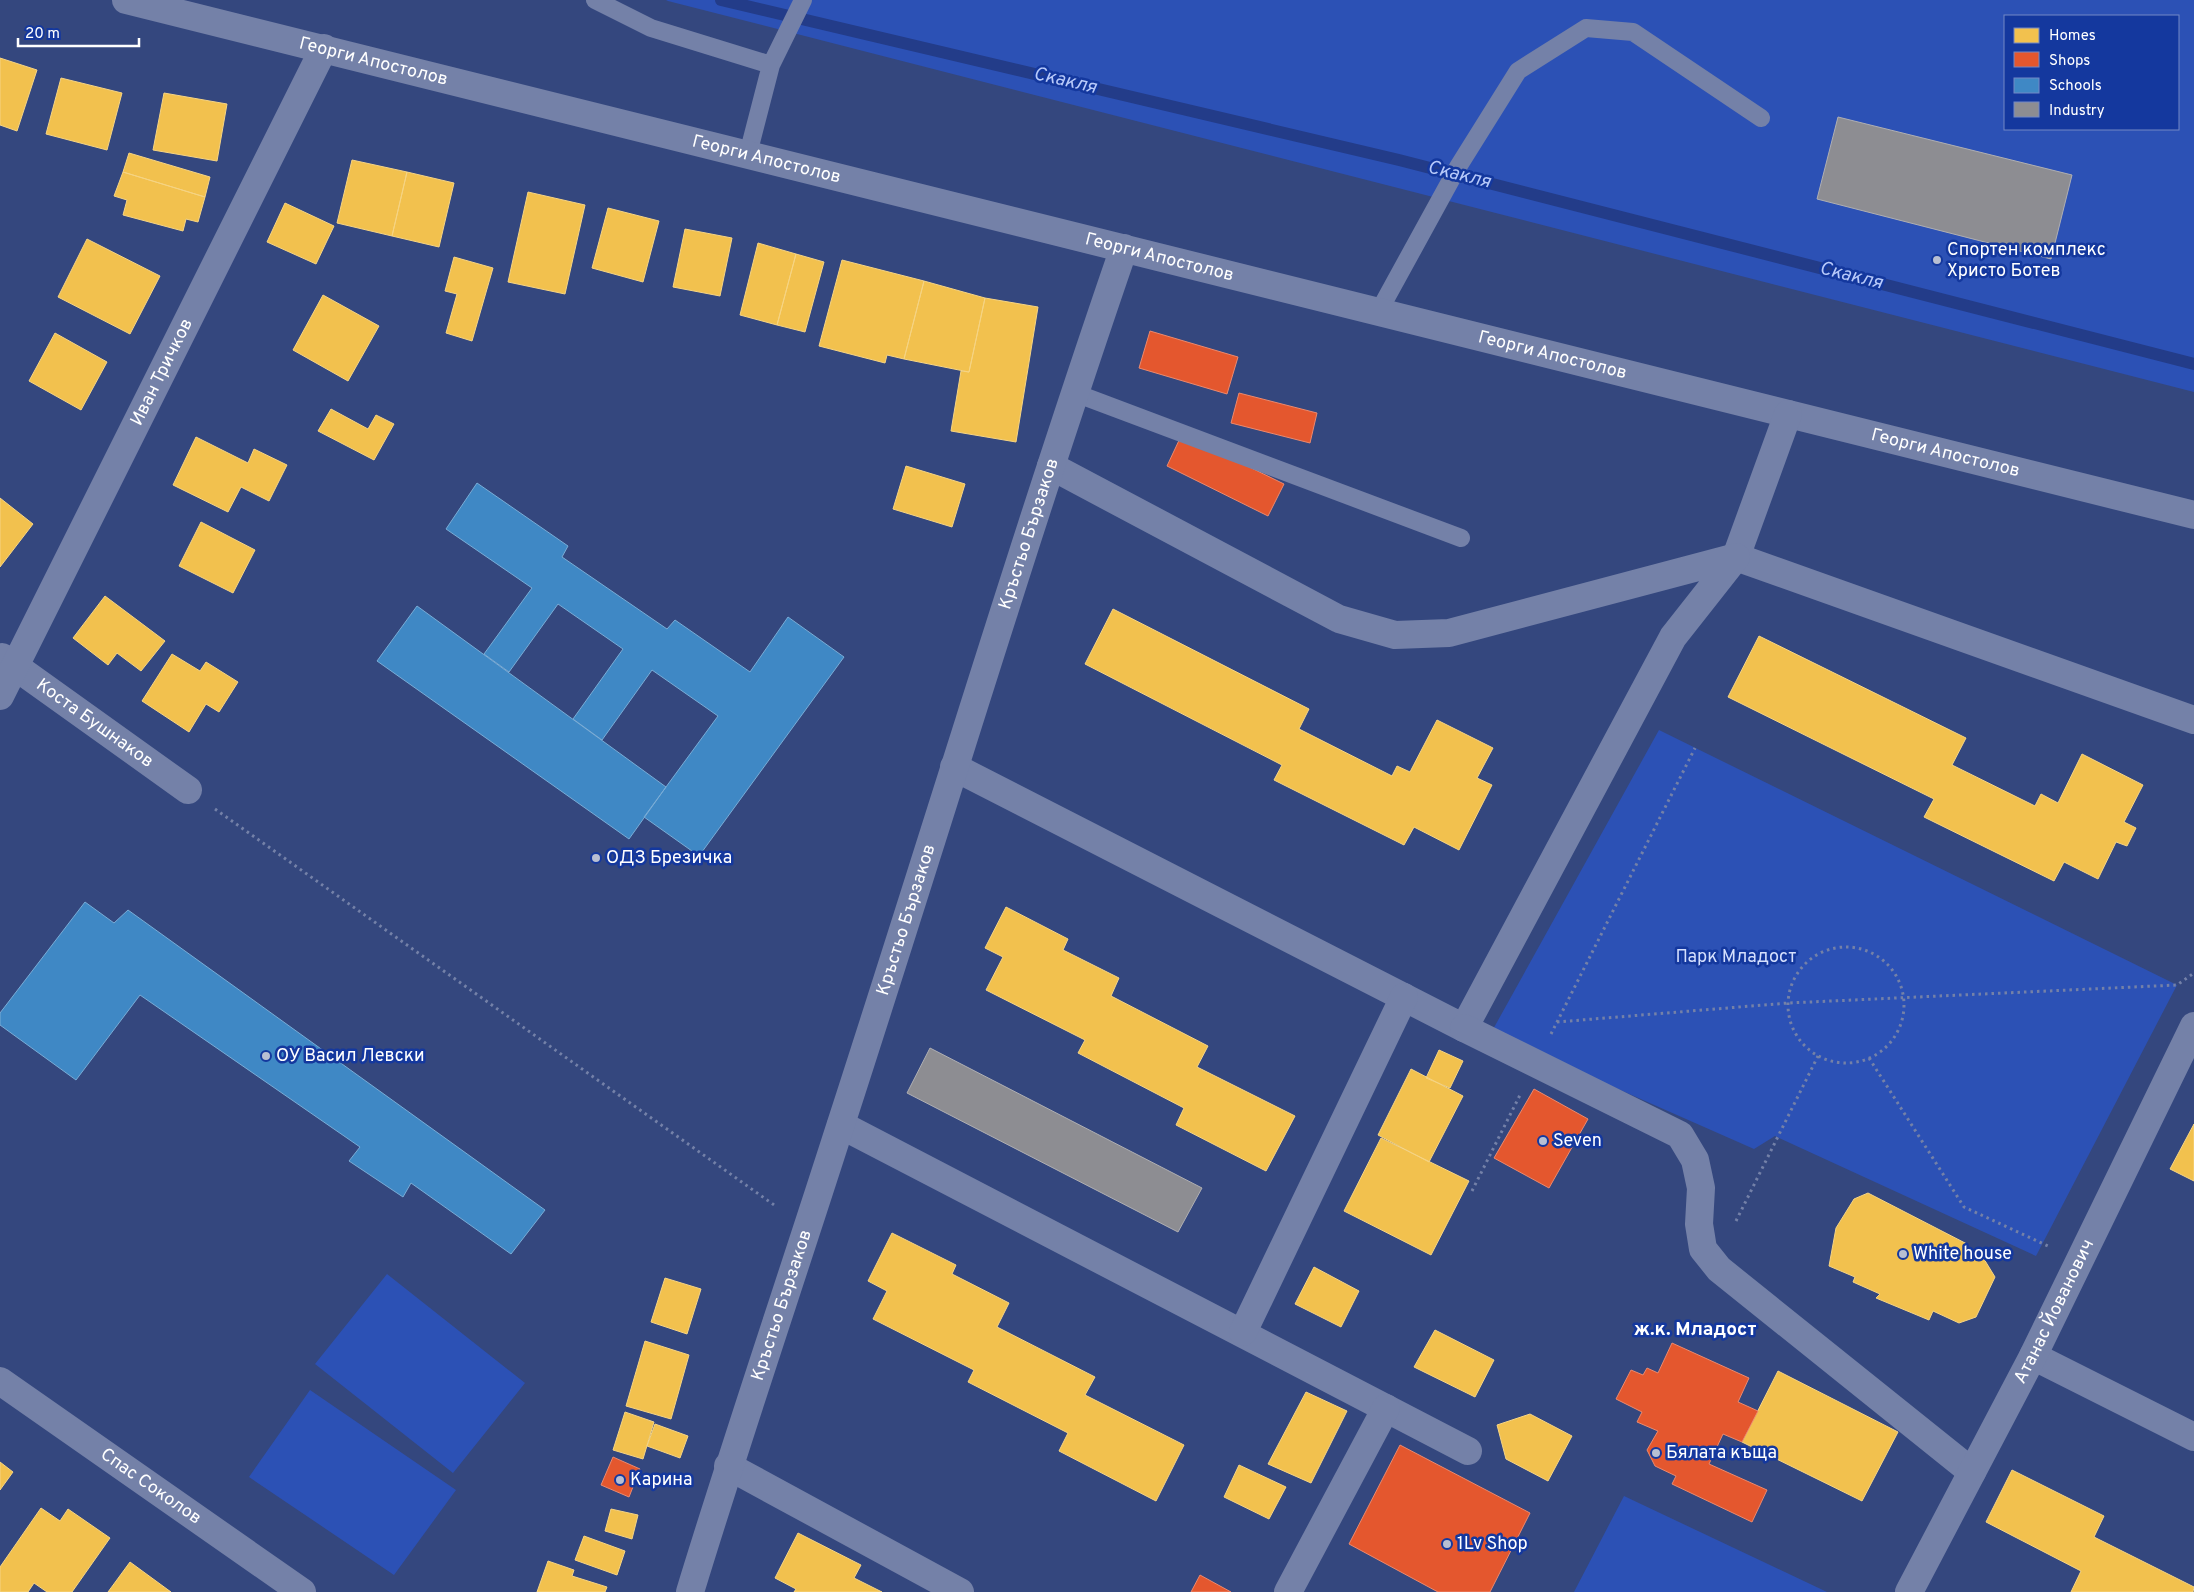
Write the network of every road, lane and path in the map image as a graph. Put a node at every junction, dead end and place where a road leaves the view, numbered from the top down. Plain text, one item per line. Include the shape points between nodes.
1 (126, 0) edge
2 (595, 0) edge
3 (803, 0) edge
4 (324, 48) junction
5 (771, 65) junction
6 (1761, 118) dead end
7 (748, 154) junction
8 (1124, 248) junction
9 (1378, 311) junction
10 (1075, 393) junction
11 (1788, 414) junction
12 (1051, 466) junction
13 (2194, 515) edge
14 (1461, 538) dead end
15 (1736, 556) junction
16 (8, 662) edge
17 (0, 696) edge
18 (2194, 720) edge
19 (1695, 748) dead end
20 (954, 767) junction
21 (188, 790) joint
22 (2194, 973) edge
23 (1404, 997) junction
24 (1904, 997) junction
25 (1788, 1003) junction
26 (1557, 1022) junction
27 (2194, 1026) edge
28 (1464, 1028) junction
29 (1818, 1056) junction
30 (1869, 1058) junction
31 (1536, 1063) junction
32 (841, 1125) junction
33 (1472, 1191) dead end
34 (807, 1228) junction
35 (2080, 1261) junction
36 (1715, 1264) junction
37 (1243, 1332) junction
38 (2033, 1356) junction
39 (0, 1381) edge
40 (1386, 1408) junction
41 (2194, 1438) edge
42 (1468, 1451) dead end
43 (728, 1466) junction
44 (1972, 1472) junction
45 (302, 1592) edge
46 (690, 1592) edge
47 (960, 1592) edge
48 (1288, 1592) edge
49 (1909, 1592) edge

1 - 4 street, Георги Апостолов
2 - 5 lane via 651,28
3 - 5 lane
4 - 7 street, Георги Апостолов
4 - 16 street, Иван Тричков
5 - 7 lane
6 - 9 lane via 1633,32 1586,28 1518,71 1458,167
7 - 8 street, Георги Апостолов
8 - 9 street, Георги Апостолов
8 - 10 street, Кръстьо Бързаков
9 - 11 street, Георги Апостолов
10 - 12 street, Кръстьо Бързаков
10 - 14 lane
11 - 13 street, Георги Апостолов
11 - 15 street
12 - 15 street via 1339,619 1395,635 1449,633
12 - 20 street, Кръстьо Бързаков
15 - 18 street
15 - 28 street via 1674,637
16 - 17 street, Иван Тричков
16 - 21 street, Коста Бушнаков
19 - 26 path
20 - 23 street
20 - 32 street, Кръстьо Бързаков
21 - 34 path
22 - 24 path via 2177,984
23 - 28 street
23 - 37 street
24 - 25 path
24 - 25 path via 1898,978 1887,963 1871,952 1853,947 1834,948 1816,955 1792,984
24 - 30 path via 1904,1016 1897,1034 1885,1048
25 - 26 path
25 - 29 path via 1796,1034
26 - 31 path
27 - 35 street, Атанас Йованович
28 - 31 street
29 - 30 path via 1852,1063
29 - 36 path
30 - 35 path via 1964,1206
31 - 33 path
31 - 36 street via 1680,1135 1695,1160 1701,1188 1699,1224 1703,1249
32 - 34 street, Кръстьо Бързаков
32 - 37 street
34 - 43 street, Кръстьо Бързаков
35 - 38 street, Атанас Йованович
36 - 44 street
37 - 40 street
38 - 41 street
38 - 44 street, Атанас Йованович
39 - 45 street, Спас Соколов
40 - 42 street
40 - 48 street
43 - 46 street, Кръстьо Бързаков
43 - 47 street
44 - 49 street, Атанас Йованович

